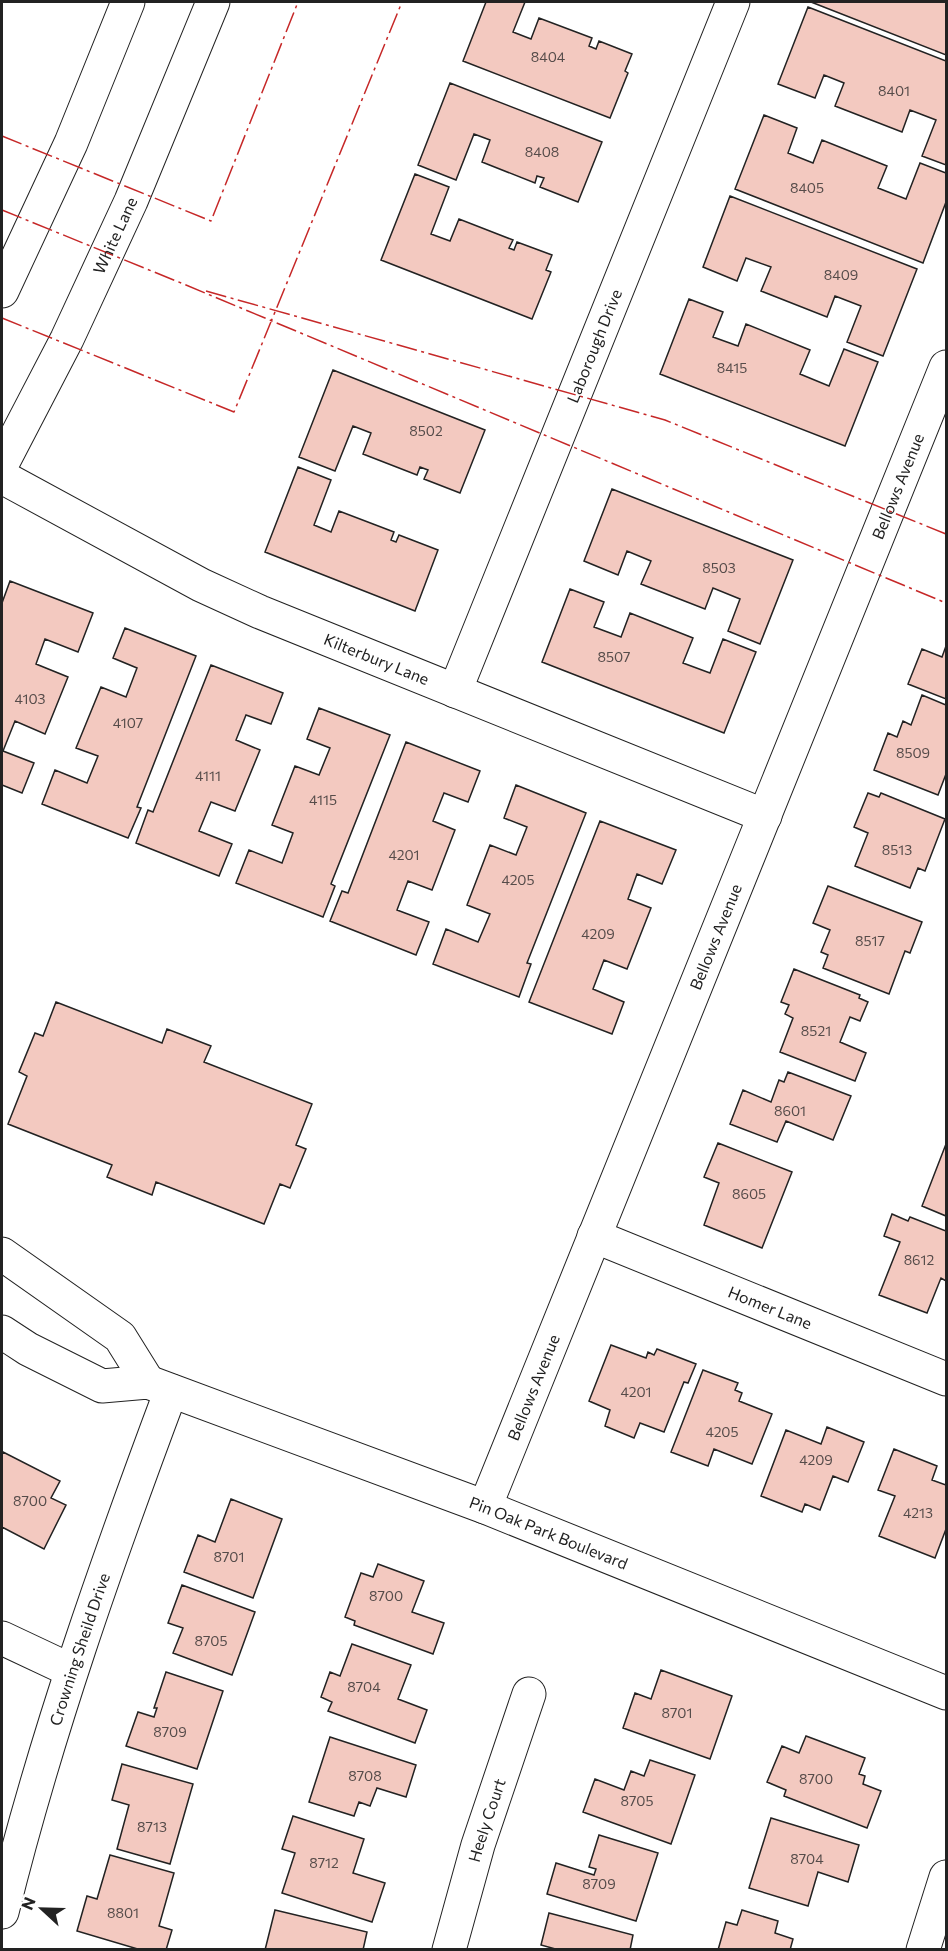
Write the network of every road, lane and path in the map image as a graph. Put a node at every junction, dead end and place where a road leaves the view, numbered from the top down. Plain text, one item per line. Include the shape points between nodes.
1 (128, 2) edge
2 (213, 2) edge
3 (733, 2) edge
4 (2, 291) edge
5 (946, 367) edge
6 (2, 464) edge
7 (2, 477) edge
8 (455, 691) junction
9 (765, 816) junction
10 (594, 1236) junction
11 (2, 1254) edge
12 (2, 1332) edge
13 (946, 1379) edge
14 (159, 1386) junction
15 (485, 1507) junction
16 (2, 1638) edge
17 (70, 1670) junction
18 (529, 1694) dead end
19 (946, 1694) edge
20 (946, 1877) edge
21 (2, 1912) edge
22 (449, 1950) edge
23 (923, 1950) edge

1 - 4 street via 71,143
2 - 6 street, White Lane via 131,201 67,339
3 - 8 street, Laborough Drive
5 - 9 street, Bellows Avenue
7 - 8 street, Kilterbury Lane via 201,585
8 - 9 street, Kilterbury Lane
9 - 10 street, Bellows Avenue
10 - 13 street, Homer Lane
10 - 15 street, Bellows Avenue
11 - 14 street via 120,1337
12 - 14 street, Pin Oak Park Boulevard via 102,1386
14 - 15 street, Pin Oak Park Boulevard
14 - 17 street, Crowning Sheild Drive via 117,1533
15 - 19 street, Pin Oak Park Boulevard
16 - 17 street
17 - 21 street, Crowning Sheild Drive
18 - 22 street, Heely Court via 478,1845
20 - 23 street

